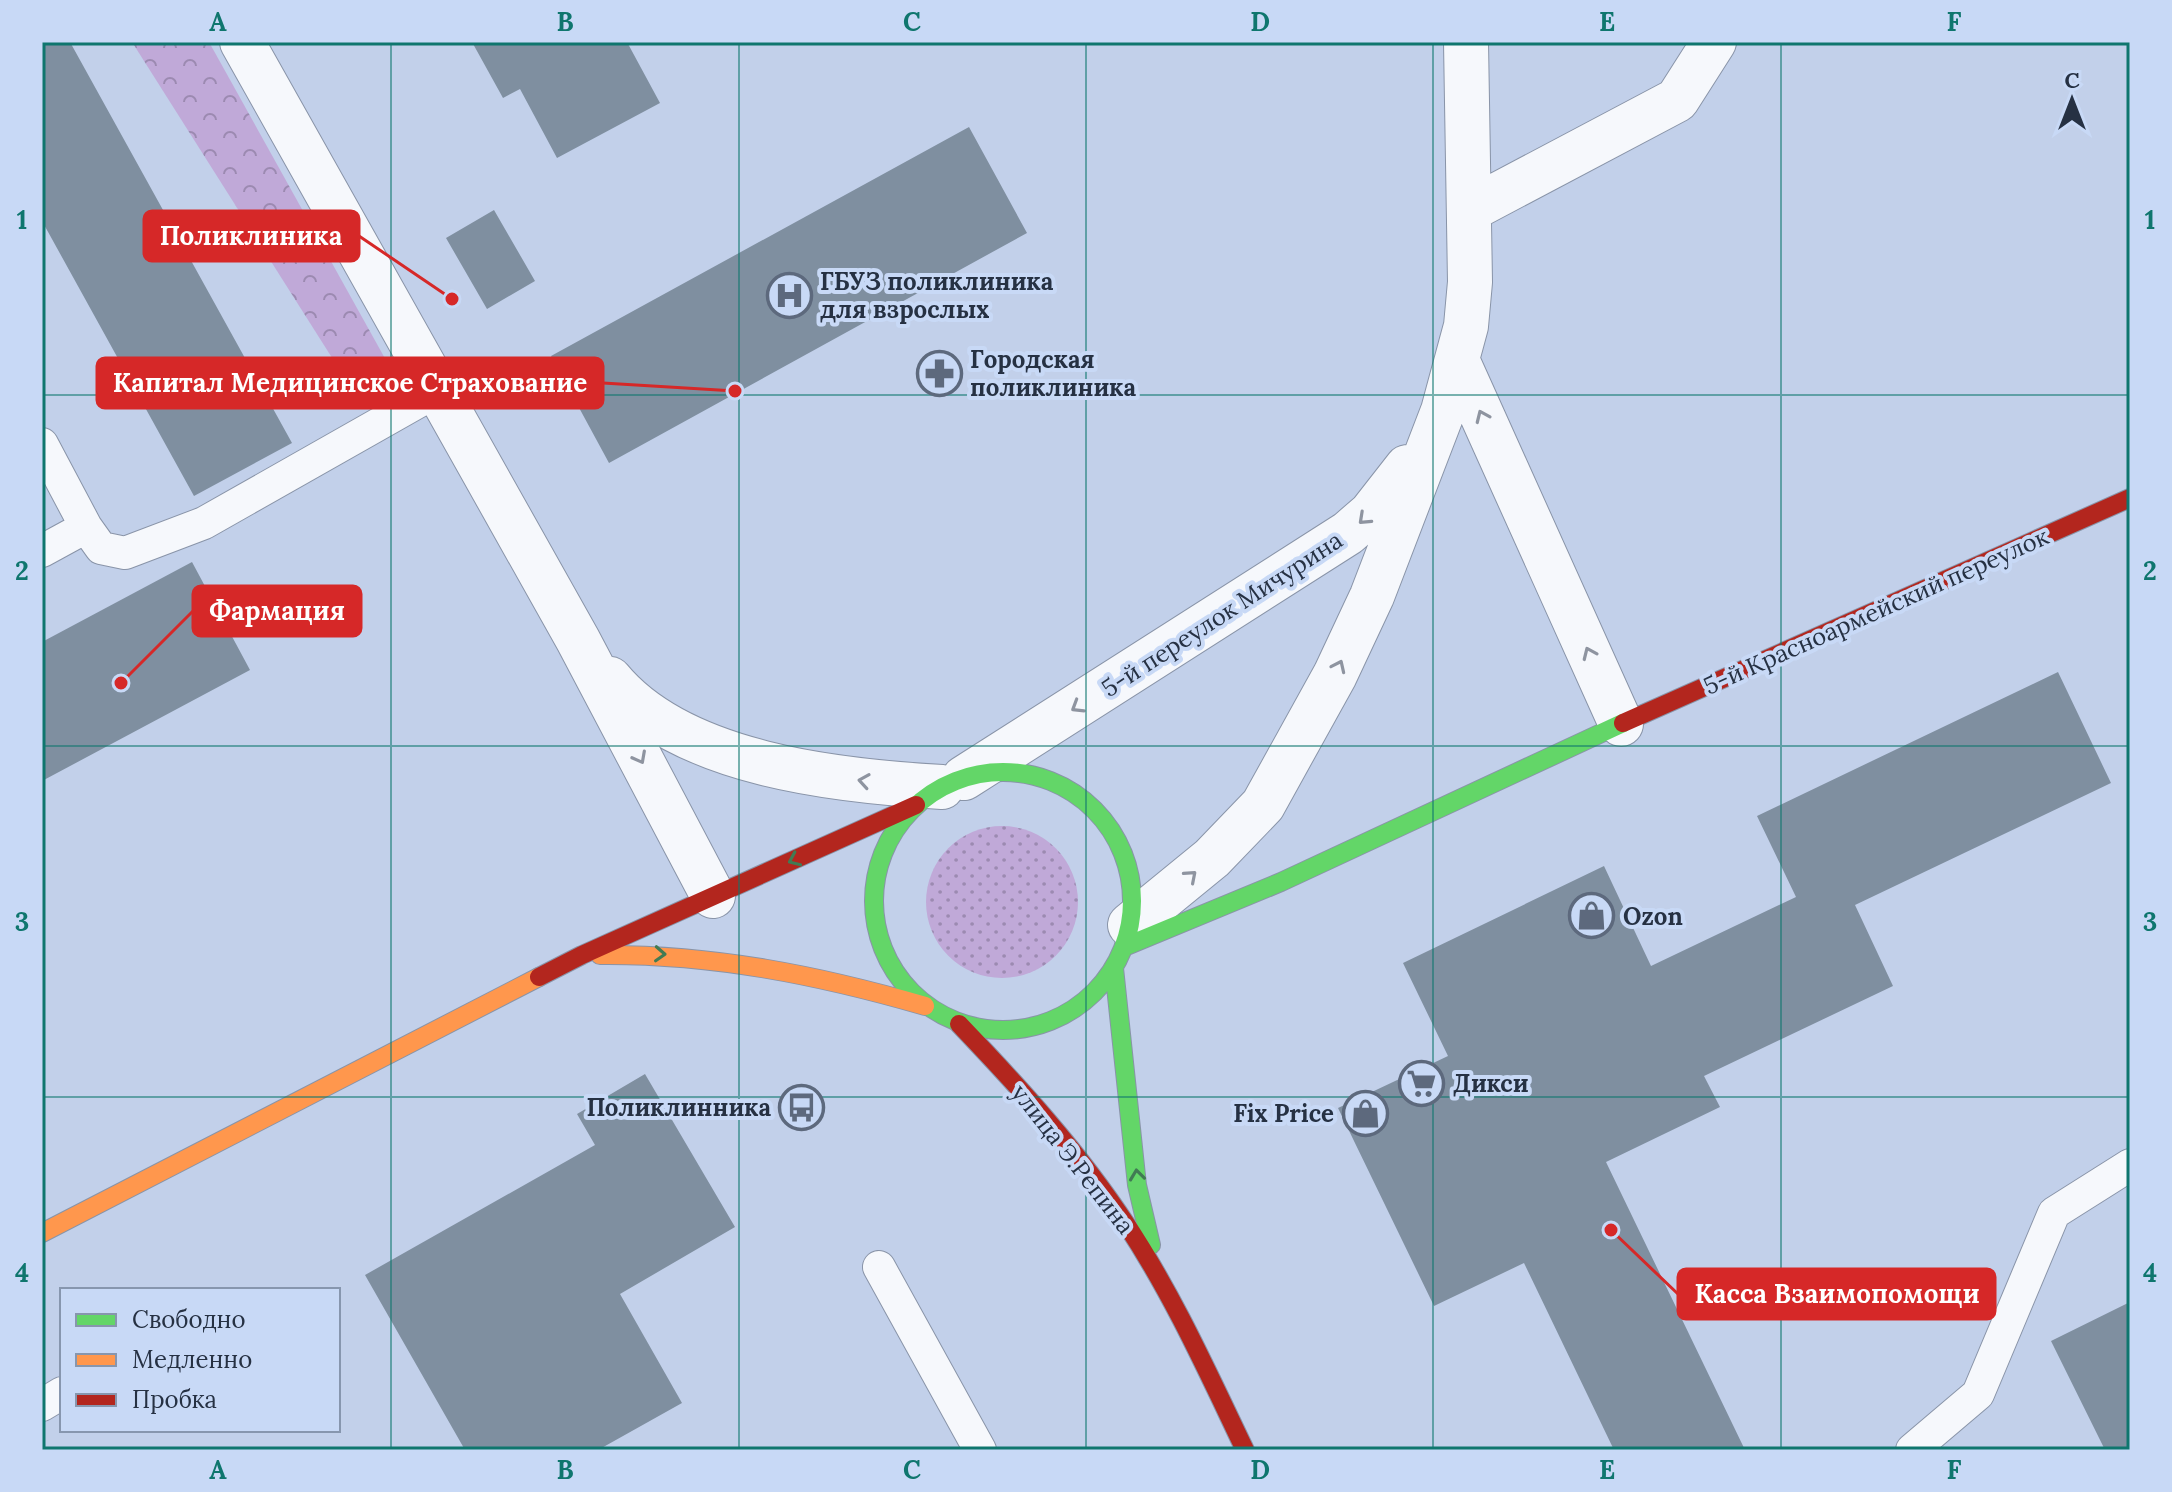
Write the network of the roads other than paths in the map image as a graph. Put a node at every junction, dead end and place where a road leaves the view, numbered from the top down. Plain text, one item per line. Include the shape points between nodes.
1 (1466, 42) edge
2 (1714, 42) edge
3 (243, 43) edge
4 (1469, 210) junction
5 (1458, 362) junction
6 (437, 391) junction
7 (1443, 411) junction
8 (42, 444) edge
9 (2130, 498) edge
10 (86, 527) junction
11 (42, 551) edge
12 (578, 640) junction
13 (1621, 724) junction
14 (940, 790) junction
15 (713, 896) junction
16 (1127, 936) junction
17 (582, 955) junction
18 (1114, 968) junction
19 (926, 1007) junction
20 (959, 1024) junction
21 (2130, 1165) edge
22 (42, 1233) edge
23 (879, 1267) dead end
24 (1174, 1303) junction
25 (60, 1394) edge
26 (42, 1405) edge
27 (980, 1450) edge
28 (1245, 1450) edge
29 (1912, 1450) edge

1 - 4 street, 5-й переулок Мичурина
2 - 4 street via 1677,100
3 - 6 street
4 - 5 street, 5-й переулок Мичурина via 1470,282
5 - 7 street, 5-й переулок Мичурина
13 -> 5 street
6 - 10 lane via 204,523 162,541 125,553 101,548
6 - 12 street
7 -> 14 street, 5-й переулок Мичурина via 1392,488 1348,533
16 -> 7 street, 5-й переулок Мичурина via 1263,805 1372,596
8 - 10 lane
9 - 13 street, 5-й Красноармейский переулок
10 - 11 lane
14 -> 12 street via 802,772 696,740 652,716 613,684
12 -> 15 street
13 - 16 street, 5-й Красноармейский переулок via 1281,882
14 -> 15 street
14 - 16 street via 992,772 1022,773 1076,795 1116,838 1127,866 1132,896
14 - 19 street via 894,830 873,892 874,925 885,956
15 - 17 street
16 - 18 street
17 -> 19 street via 692,956 848,983
17 - 22 street
18 - 20 street via 1092,995 1063,1016 1030,1028 994,1031
24 -> 18 street, улица Э.Репина via 1137,1185
19 - 20 street
20 - 24 street, улица Э.Репина via 1082,1163
21 - 29 lane via 2054,1213 1978,1394
23 - 27 lane
24 - 28 street, улица Э.Репина
25 - 26 lane

